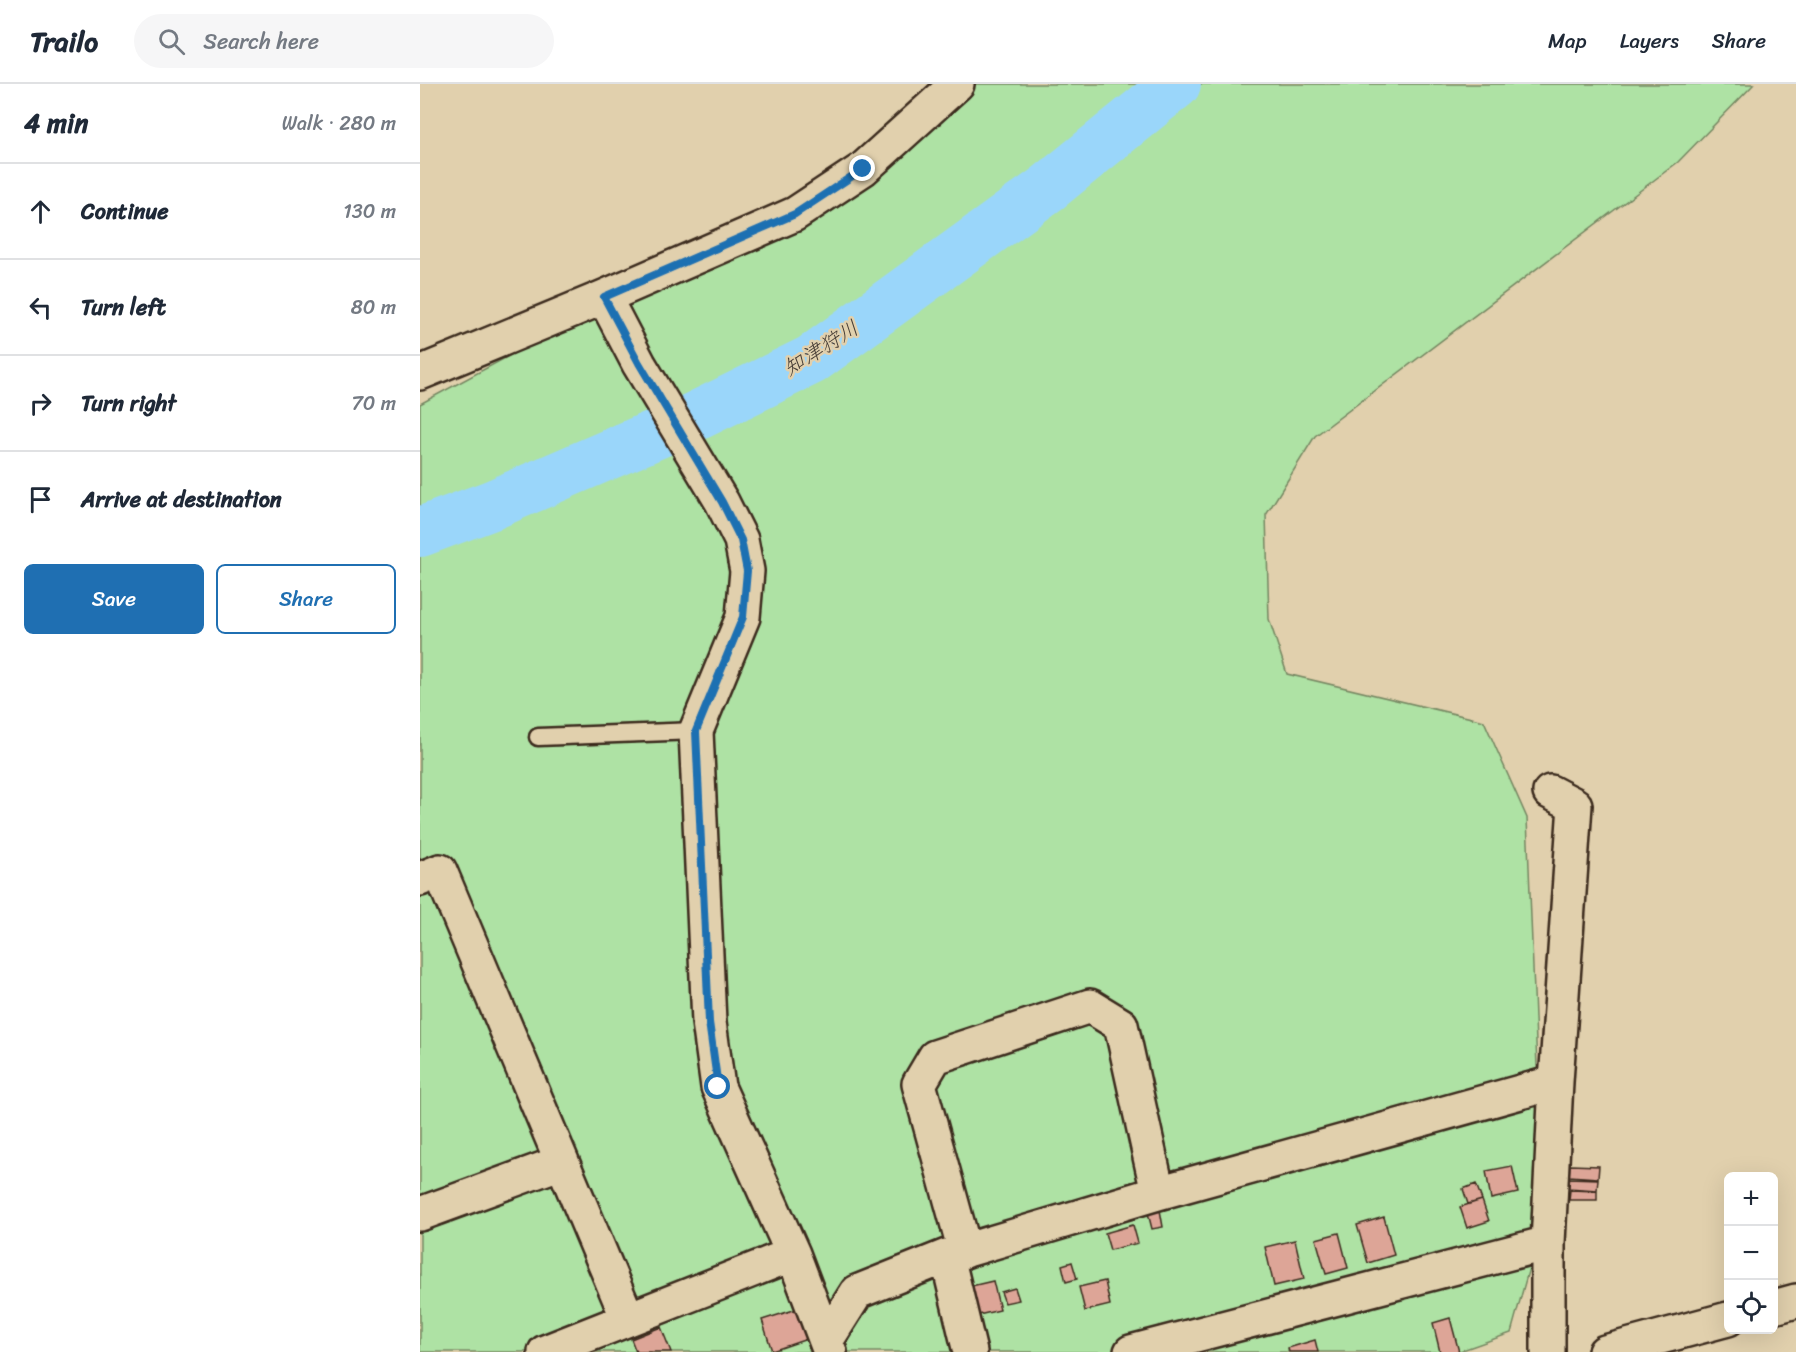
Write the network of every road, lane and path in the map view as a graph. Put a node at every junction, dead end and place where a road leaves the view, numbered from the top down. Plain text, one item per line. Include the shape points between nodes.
1 (957, 84) edge
2 (604, 297) junction
3 (420, 373) edge
4 (696, 731) junction
5 (538, 737) dead end
6 (1550, 792) dead end
7 (420, 879) edge
8 (1556, 1082) junction
9 (562, 1162) junction
10 (1158, 1193) junction
11 (420, 1214) edge
12 (1548, 1243) junction
13 (956, 1253) junction
14 (793, 1254) junction
15 (1796, 1301) edge
16 (1778, 1306) edge
17 (628, 1319) junction
18 (1724, 1321) edge
19 (828, 1347) edge
20 (545, 1352) edge
21 (970, 1352) edge
22 (1131, 1352) edge
23 (1548, 1352) edge
24 (1605, 1352) edge

1 - 2 street via 863,169 795,214
2 - 3 street
2 - 4 street via 741,540 747,571 743,617
4 - 5 lane
4 - 14 street via 709,1022 718,1087
6 - 8 street via 1575,805
7 - 9 street via 440,871
8 - 10 street
8 - 12 street
9 - 11 street
9 - 17 street
10 - 13 street
10 - 13 street via 1121,1025 1090,1006 935,1057 919,1084
12 - 22 street
12 - 23 street
13 - 19 street via 857,1292
13 - 21 street
14 - 17 street
14 - 19 street
15 - 16 street
17 - 20 street
18 - 24 street

